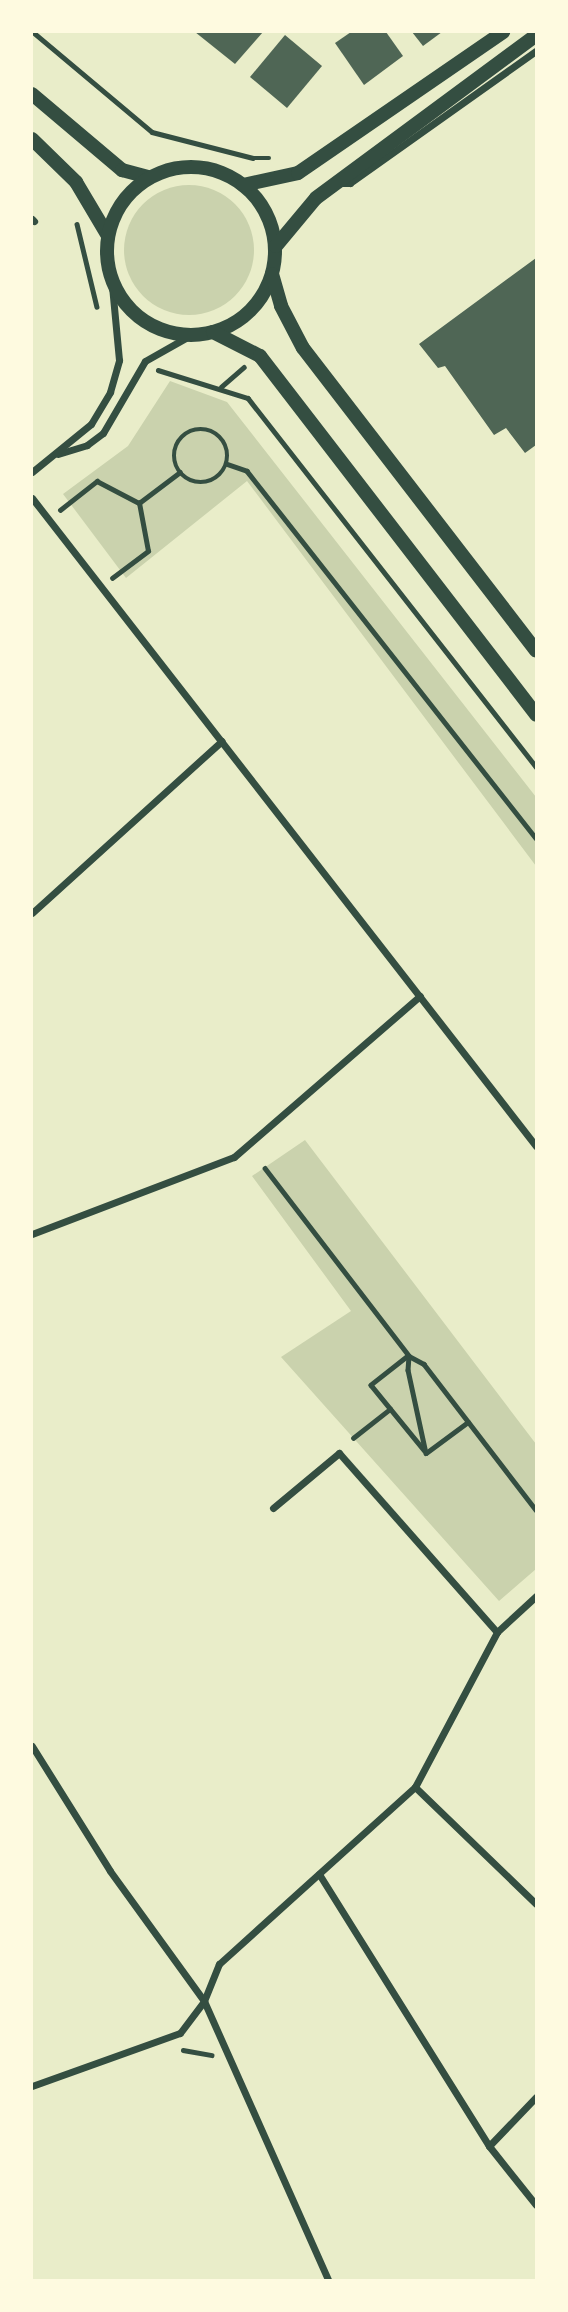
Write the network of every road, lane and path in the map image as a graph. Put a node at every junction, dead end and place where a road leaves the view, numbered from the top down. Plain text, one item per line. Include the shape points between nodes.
1 (33, 32) edge
2 (503, 32) edge
3 (537, 35) edge
4 (537, 51) edge
5 (32, 94) edge
6 (32, 139) edge
7 (277, 158) dead end
8 (149, 177) junction
9 (338, 183) junction
10 (243, 184) junction
11 (72, 215) dead end
12 (108, 236) junction
13 (276, 246) junction
14 (272, 274) junction
15 (111, 276) junction
16 (101, 320) dead end
17 (212, 332) junction
18 (191, 335) junction
19 (247, 365) dead end
20 (160, 371) dead end
21 (221, 387) junction
22 (54, 455) junction
23 (227, 464) junction
24 (32, 472) edge
25 (180, 472) junction
26 (32, 498) edge
27 (69, 503) dead end
28 (139, 503) junction
29 (101, 587) junction
30 (537, 651) edge
31 (537, 715) edge
32 (222, 741) junction
33 (537, 767) edge
34 (537, 838) edge
35 (32, 913) edge
36 (420, 996) junction
37 (537, 1146) edge
38 (265, 1168) dead end
39 (32, 1234) edge
40 (409, 1356) junction
41 (390, 1409) junction
42 (468, 1422) junction
43 (353, 1438) dead end
44 (426, 1453) junction
45 (274, 1508) dead end
46 (537, 1510) edge
47 (537, 1596) edge
48 (498, 1632) junction
49 (32, 1746) edge
50 (415, 1787) junction
51 (319, 1874) junction
52 (537, 1904) edge
53 (204, 2001) junction
54 (175, 2049) dead end
55 (217, 2056) dead end
56 (32, 2087) edge
57 (537, 2097) edge
58 (489, 2146) junction
59 (537, 2205) edge
60 (328, 2280) edge

1 - 7 path via 152,132 253,158
2 - 10 main road via 298,173
3 - 9 main road
4 - 9 street via 350,183
5 - 8 main road via 122,170
6 - 12 main road via 76,182
8 - 10 main road via 195,167 220,172
8 - 12 main road via 128,195
9 - 13 main road via 316,198
10 - 13 main road via 271,223
11 - 16 path
12 - 15 main road
13 - 14 main road
14 - 17 main road via 260,300 239,320
14 - 30 main road via 281,306 303,348
15 - 18 main road via 122,299 141,318 164,331
15 - 22 street via 119,324 116,373 91,424
17 - 18 main road
17 - 31 main road via 260,356
18 - 22 street via 145,361 103,433 87,445
19 - 21 path
20 - 21 path
21 - 33 path via 248,398 274,426
22 - 24 street
23 - 25 path via 220,476 203,483
23 - 25 path via 228,451 219,436 195,430 176,447
23 - 34 path via 247,471
25 - 28 path
26 - 29 street
27 - 28 path via 97,481
28 - 29 path via 148,551
29 - 32 street
32 - 35 street
32 - 36 street
36 - 37 street
36 - 39 street via 234,1157
38 - 40 path
40 - 41 path via 371,1385
40 - 42 path via 424,1364
40 - 44 path
41 - 43 path
41 - 44 path
42 - 44 path
42 - 46 path
45 - 48 street via 339,1453
47 - 48 street
48 - 50 street
49 - 53 street via 110,1871
50 - 51 street
50 - 52 street
51 - 53 street via 219,1964
51 - 58 street
53 - 56 street via 180,2033
53 - 60 street
54 - 55 path
57 - 58 street
58 - 59 street

